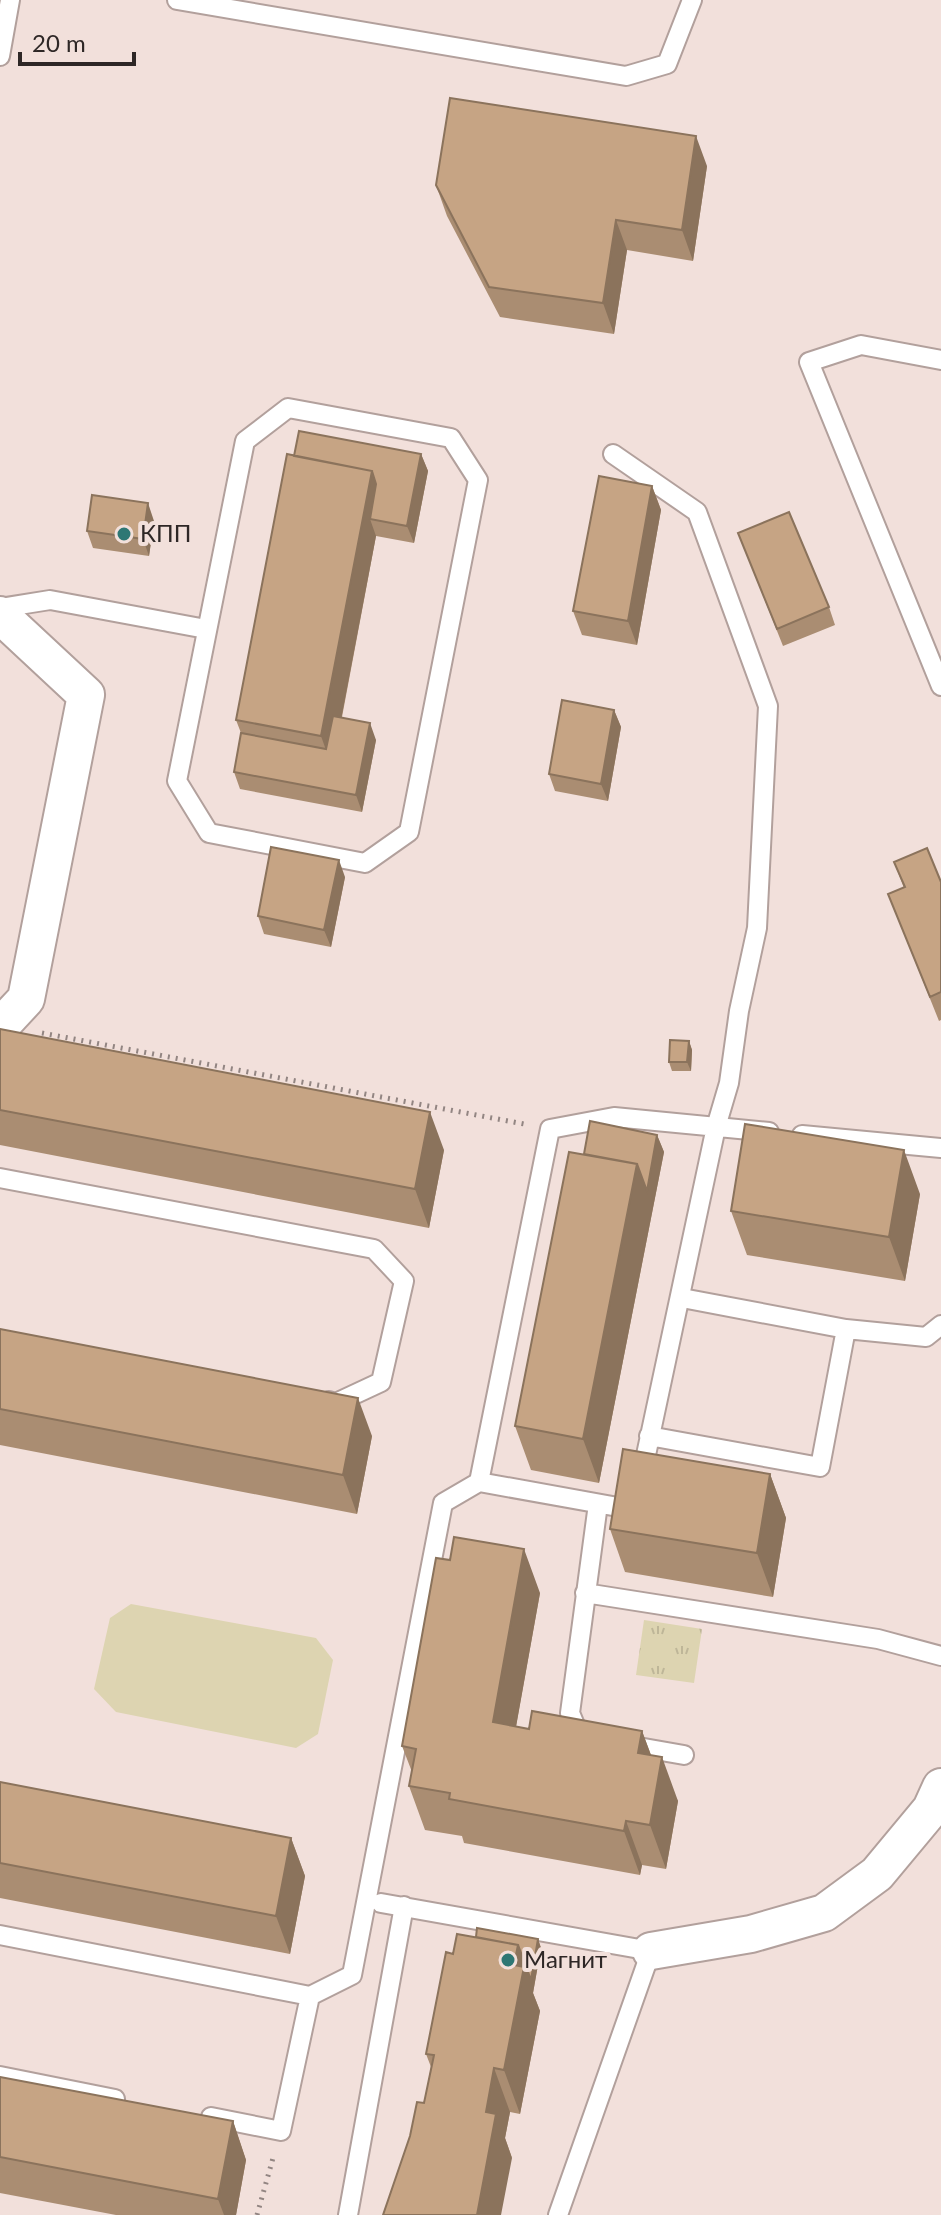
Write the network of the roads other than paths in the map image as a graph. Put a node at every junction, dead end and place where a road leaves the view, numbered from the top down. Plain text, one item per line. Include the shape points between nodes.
1 (10, 0) edge
2 (177, 0) edge
3 (692, 0) edge
4 (0, 56) edge
5 (941, 360) edge
6 (613, 454) dead end
7 (0, 608) edge
8 (0, 615) edge
9 (206, 629) junction
10 (941, 686) edge
11 (1, 1026) edge
12 (716, 1127) junction
13 (941, 1148) edge
14 (0, 1178) edge
15 (682, 1298) junction
16 (941, 1325) edge
17 (846, 1329) junction
18 (306, 1397) edge
19 (649, 1436) junction
20 (479, 1482) junction
21 (598, 1504) junction
22 (585, 1593) junction
23 (941, 1656) edge
24 (684, 1755) dead end
25 (941, 1787) edge
26 (381, 1903) dead end
27 (404, 1906) junction
28 (0, 1935) edge
29 (651, 1951) junction
30 (310, 1996) junction
31 (0, 2076) edge
32 (134, 2102) edge
33 (193, 2114) edge
34 (348, 2215) edge
35 (558, 2215) edge

1 - 4 lane
2 - 3 lane via 626,76 667,64
5 - 10 lane via 861,345 809,362
6 - 12 lane via 697,512 768,706 757,928
7 - 9 lane via 50,600
8 - 11 street via 86,695 26,999
9 - 9 lane via 245,441 288,408 451,438 478,480 409,832 365,863 209,833 177,781
12 - 13 lane
12 - 15 lane
12 - 20 lane via 614,1117 550,1129
14 - 18 lane via 374,1249 404,1281 381,1382 336,1403
15 - 17 lane
15 - 19 lane
16 - 17 lane via 926,1337
17 - 19 lane via 820,1467
19 - 21 lane via 632,1499 618,1507
20 - 21 lane
20 - 30 lane via 443,1503 352,1975
21 - 22 lane
22 - 23 lane via 878,1639
22 - 24 lane via 570,1713 577,1730 596,1740
25 - 29 street via 931,1809 877,1874 824,1913 751,1934
26 - 27 lane
27 - 29 lane
27 - 34 lane
28 - 30 lane
29 - 35 lane
30 - 33 lane via 281,2131
31 - 32 lane

